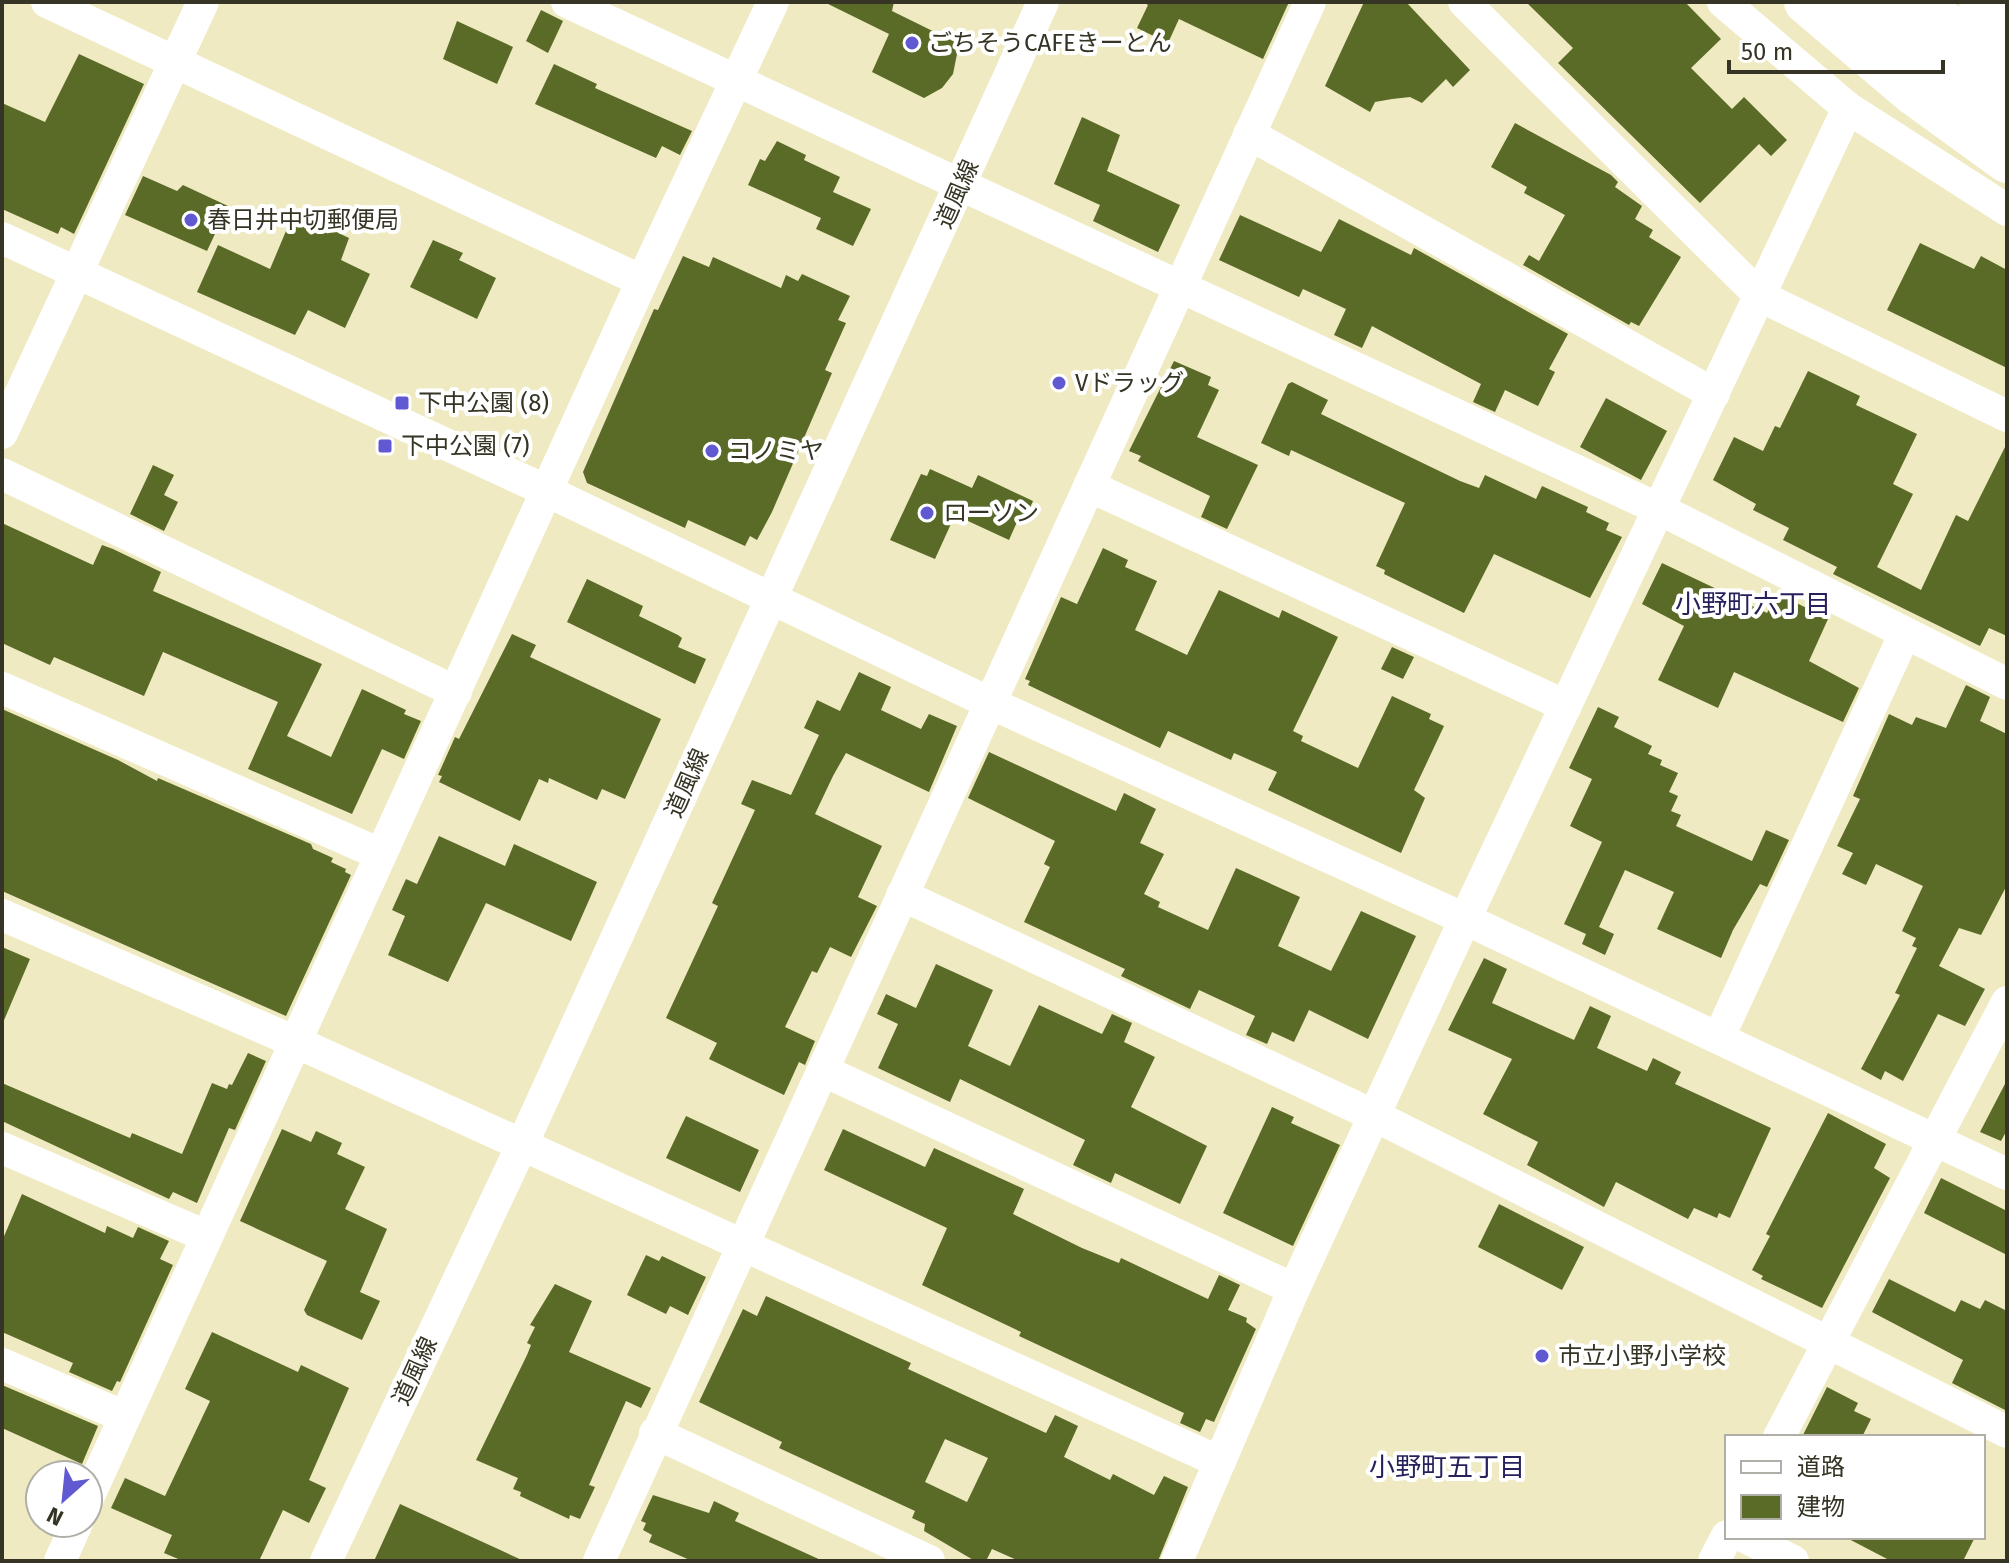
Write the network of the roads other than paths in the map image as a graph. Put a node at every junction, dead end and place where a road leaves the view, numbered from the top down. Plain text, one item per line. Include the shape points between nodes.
1 (47, 2) edge
2 (203, 2) edge
3 (567, 2) edge
4 (773, 2) edge
5 (1043, 2) edge
6 (1310, 2) edge
7 (1464, 2) edge
8 (1723, 2) edge
9 (1806, 2) edge
10 (1861, 2) edge
11 (1917, 2) edge
12 (1981, 2) edge
13 (2007, 22) edge
14 (176, 61) junction
15 (2007, 71) edge
16 (737, 82) junction
17 (1848, 108) junction
18 (2007, 116) edge
19 (1249, 134) junction
20 (2007, 161) edge
21 (961, 186) junction
22 (2007, 210) edge
23 (2, 238) edge
24 (77, 273) junction
25 (642, 281) junction
26 (1179, 286) junction
27 (1760, 296) junction
28 (1714, 394) junction
29 (2007, 416) edge
30 (2, 433) edge
31 (2, 474) edge
32 (1089, 486) junction
33 (549, 492) junction
34 (1659, 509) junction
35 (771, 598) junction
36 (1905, 633) junction
37 (2007, 684) edge
38 (2, 688) edge
39 (456, 692) junction
40 (990, 703) junction
41 (1566, 706) junction
42 (380, 854) junction
43 (902, 895) junction
44 (2, 915) edge
45 (1465, 919) junction
46 (2007, 1002) edge
47 (1719, 1037) junction
48 (298, 1043) junction
49 (824, 1071) junction
50 (1375, 1116) junction
51 (1934, 1138) junction
52 (522, 1145) junction
53 (2, 1148) edge
54 (2007, 1174) edge
55 (206, 1236) junction
56 (741, 1247) junction
57 (1294, 1289) junction
58 (1828, 1343) junction
59 (2, 1364) edge
60 (125, 1417) junction
61 (2007, 1432) edge
62 (655, 1433) junction
63 (1780, 1435) edge
64 (1220, 1462) junction
65 (104, 1463) edge
66 (70, 1539) edge
67 (1725, 1539) edge
68 (1749, 1539) edge
69 (60, 1561) edge
70 (326, 1561) edge
71 (599, 1561) edge
72 (929, 1561) edge
73 (1177, 1561) edge
74 (1714, 1561) edge
75 (1793, 1561) edge

1 - 14 street
2 - 14 street
3 - 16 street
4 - 16 street
5 - 21 street, 道風線
6 - 19 street
7 - 27 street
8 - 17 street
9 - 20 highway via 1912,92
10 - 18 highway
11 - 15 highway
12 - 13 highway
14 - 24 street
14 - 25 street
16 - 21 street
16 - 25 street
17 - 22 street
17 - 27 street
19 - 26 street
19 - 28 street
21 - 26 street
21 - 35 street, 道風線
23 - 24 street
24 - 30 street
24 - 33 street
25 - 33 street
26 - 32 street
26 - 34 street
27 - 28 street
27 - 29 street
28 - 34 street
31 - 39 street
32 - 40 street
32 - 41 street
33 - 35 street
33 - 39 street
34 - 36 street
34 - 41 street
35 - 40 street
35 - 52 street, 道風線
36 - 37 street
36 - 47 street
38 - 42 street
39 - 42 street
40 - 43 street
40 - 45 street
41 - 45 street
42 - 48 street
43 - 49 street
43 - 50 street
44 - 48 street
45 - 47 street
45 - 50 street
46 - 51 street
47 - 51 street
48 - 52 street
48 - 55 street
49 - 56 street
49 - 57 street
50 - 57 street
50 - 58 street
51 - 54 street
51 - 58 street
52 - 56 street
52 - 70 street, 道風線
53 - 55 street
55 - 60 street
56 - 62 street
56 - 64 street
57 - 64 street
58 - 61 street
58 - 63 street
59 - 60 street
60 - 65 street
62 - 71 street
62 - 72 street
64 - 73 street
66 - 69 street
67 - 74 street
68 - 75 street

